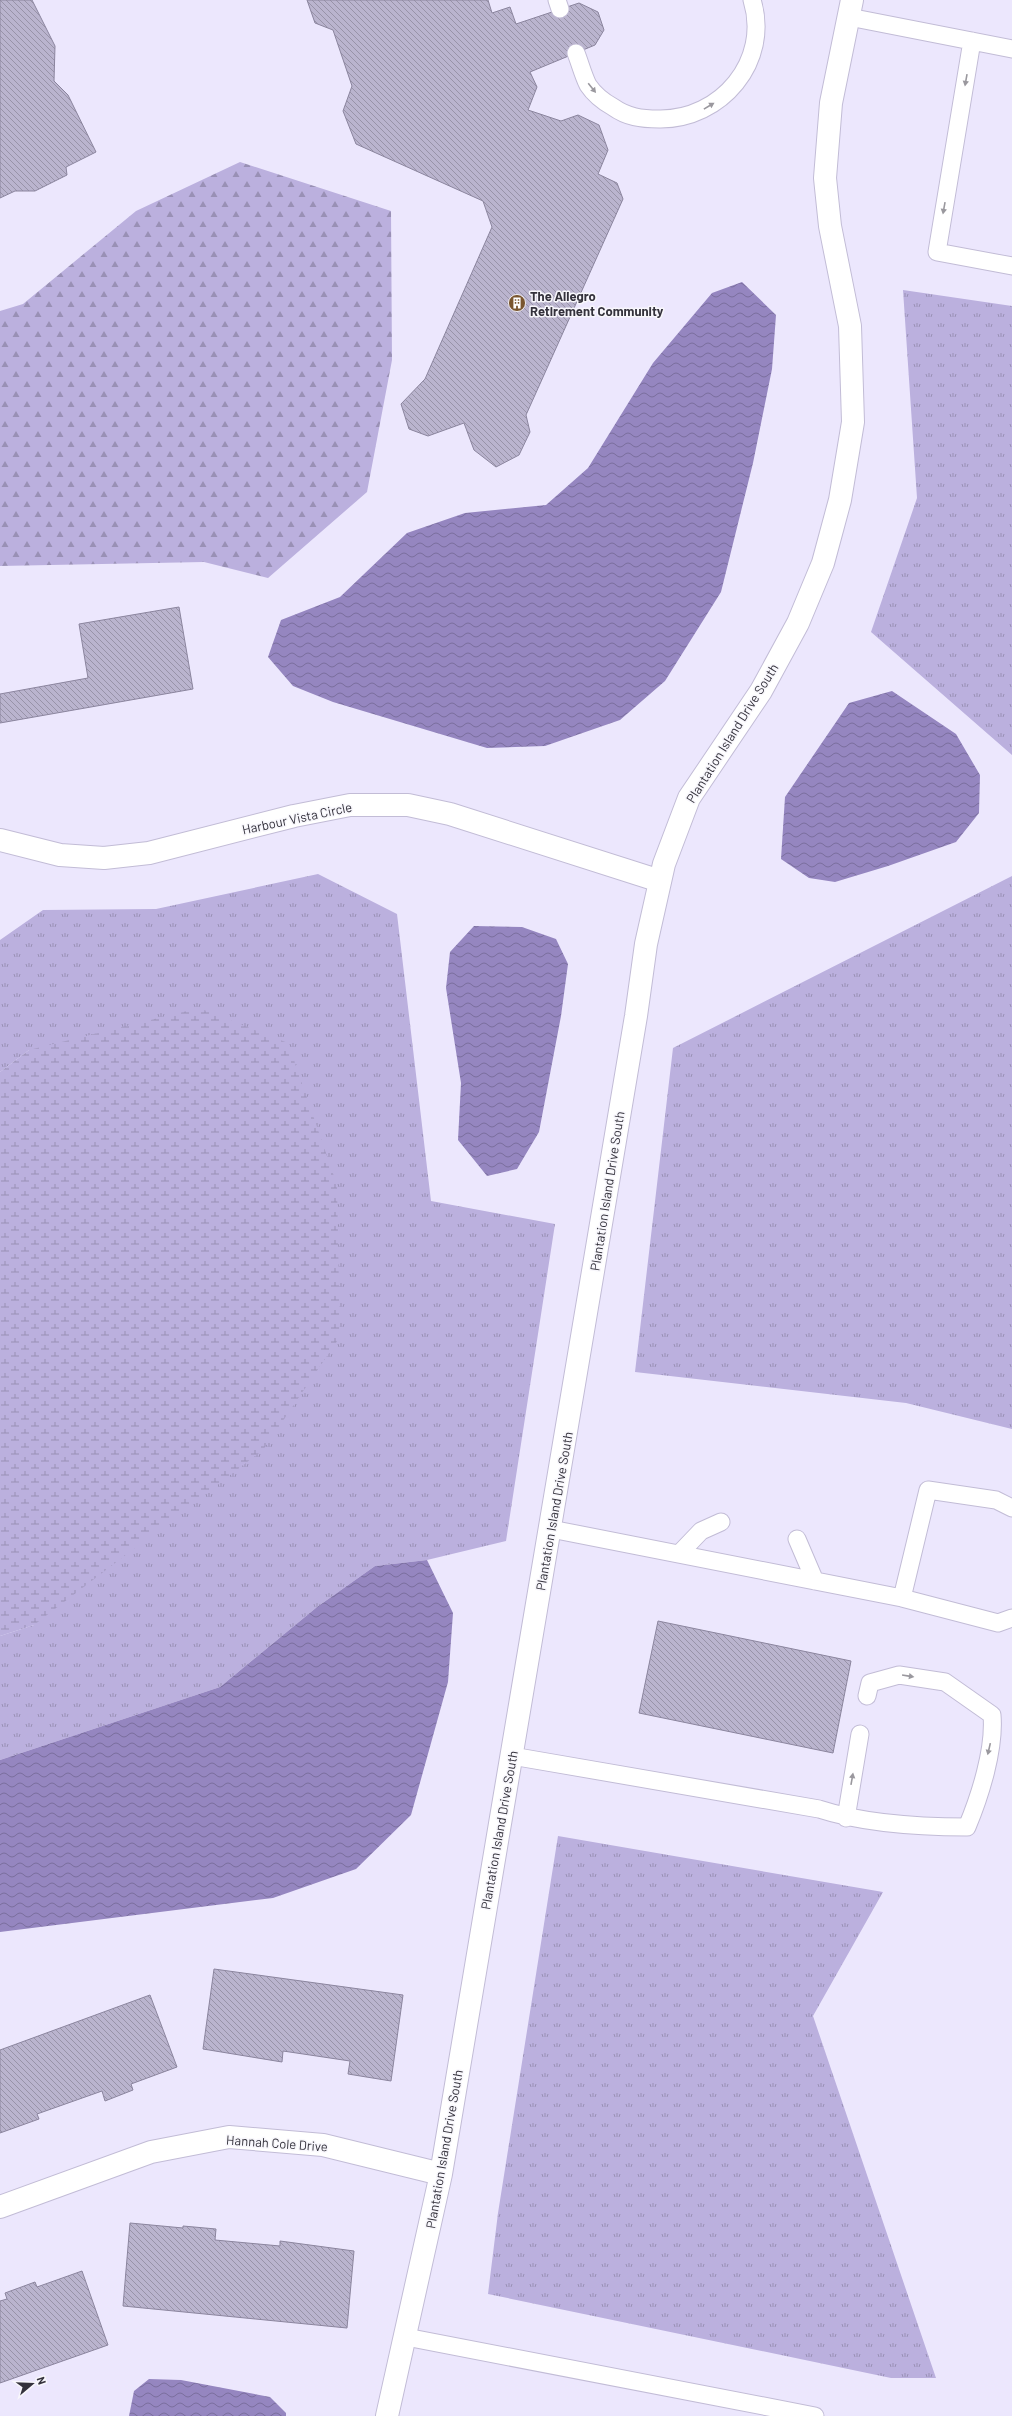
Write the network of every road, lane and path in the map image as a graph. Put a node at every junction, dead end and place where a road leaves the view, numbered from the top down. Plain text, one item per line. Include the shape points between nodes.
1 (752, 0) edge
2 (850, 9) edge
3 (972, 42) junction
4 (1012, 49) edge
5 (576, 53) dead end
6 (1012, 266) edge
7 (0, 840) edge
8 (660, 881) junction
9 (1012, 1508) edge
10 (721, 1522) dead end
11 (551, 1529) junction
12 (797, 1539) dead end
13 (679, 1554) junction
14 (815, 1581) junction
15 (902, 1598) junction
16 (1012, 1618) edge
17 (867, 1696) dead end
18 (860, 1734) dead end
19 (512, 1756) junction
20 (846, 1818) junction
21 (441, 2174) junction
22 (0, 2207) edge
23 (406, 2337) junction
24 (387, 2416) edge
25 (815, 2416) edge

5 -> 1 lane via 589,85 603,101 626,116 674,119 705,109 723,97 740,79 753,54 757,31
2 - 3 lane
2 - 8 street, Plantation Island Drive South via 831,103 825,178 830,226 850,326 853,422 840,500 823,562 798,622 761,691 689,798
3 - 4 lane
3 -> 6 lane via 937,252
7 - 8 street, Harbour Vista Circle via 60,855 104,858 149,853 294,816 350,805 408,806 450,814
8 - 11 street, Plantation Island Drive South via 646,944
9 - 15 lane via 996,1500 928,1490
10 - 13 lane via 701,1531
11 - 13 lane
11 - 19 street, Plantation Island Drive South
12 - 14 lane
13 - 14 lane
14 - 15 lane
15 - 16 lane via 998,1623
17 -> 20 lane via 870,1683 899,1675 945,1682 992,1715 992,1738 977,1803 967,1827 946,1828
20 -> 18 lane
19 - 20 lane via 819,1809
19 - 21 street, Plantation Island Drive South
21 - 22 street, Hannah Cole Drive via 323,2145 229,2137 152,2152
21 - 23 street, Plantation Island Drive South
23 - 24 street, Plantation Island Drive South
23 - 25 lane

